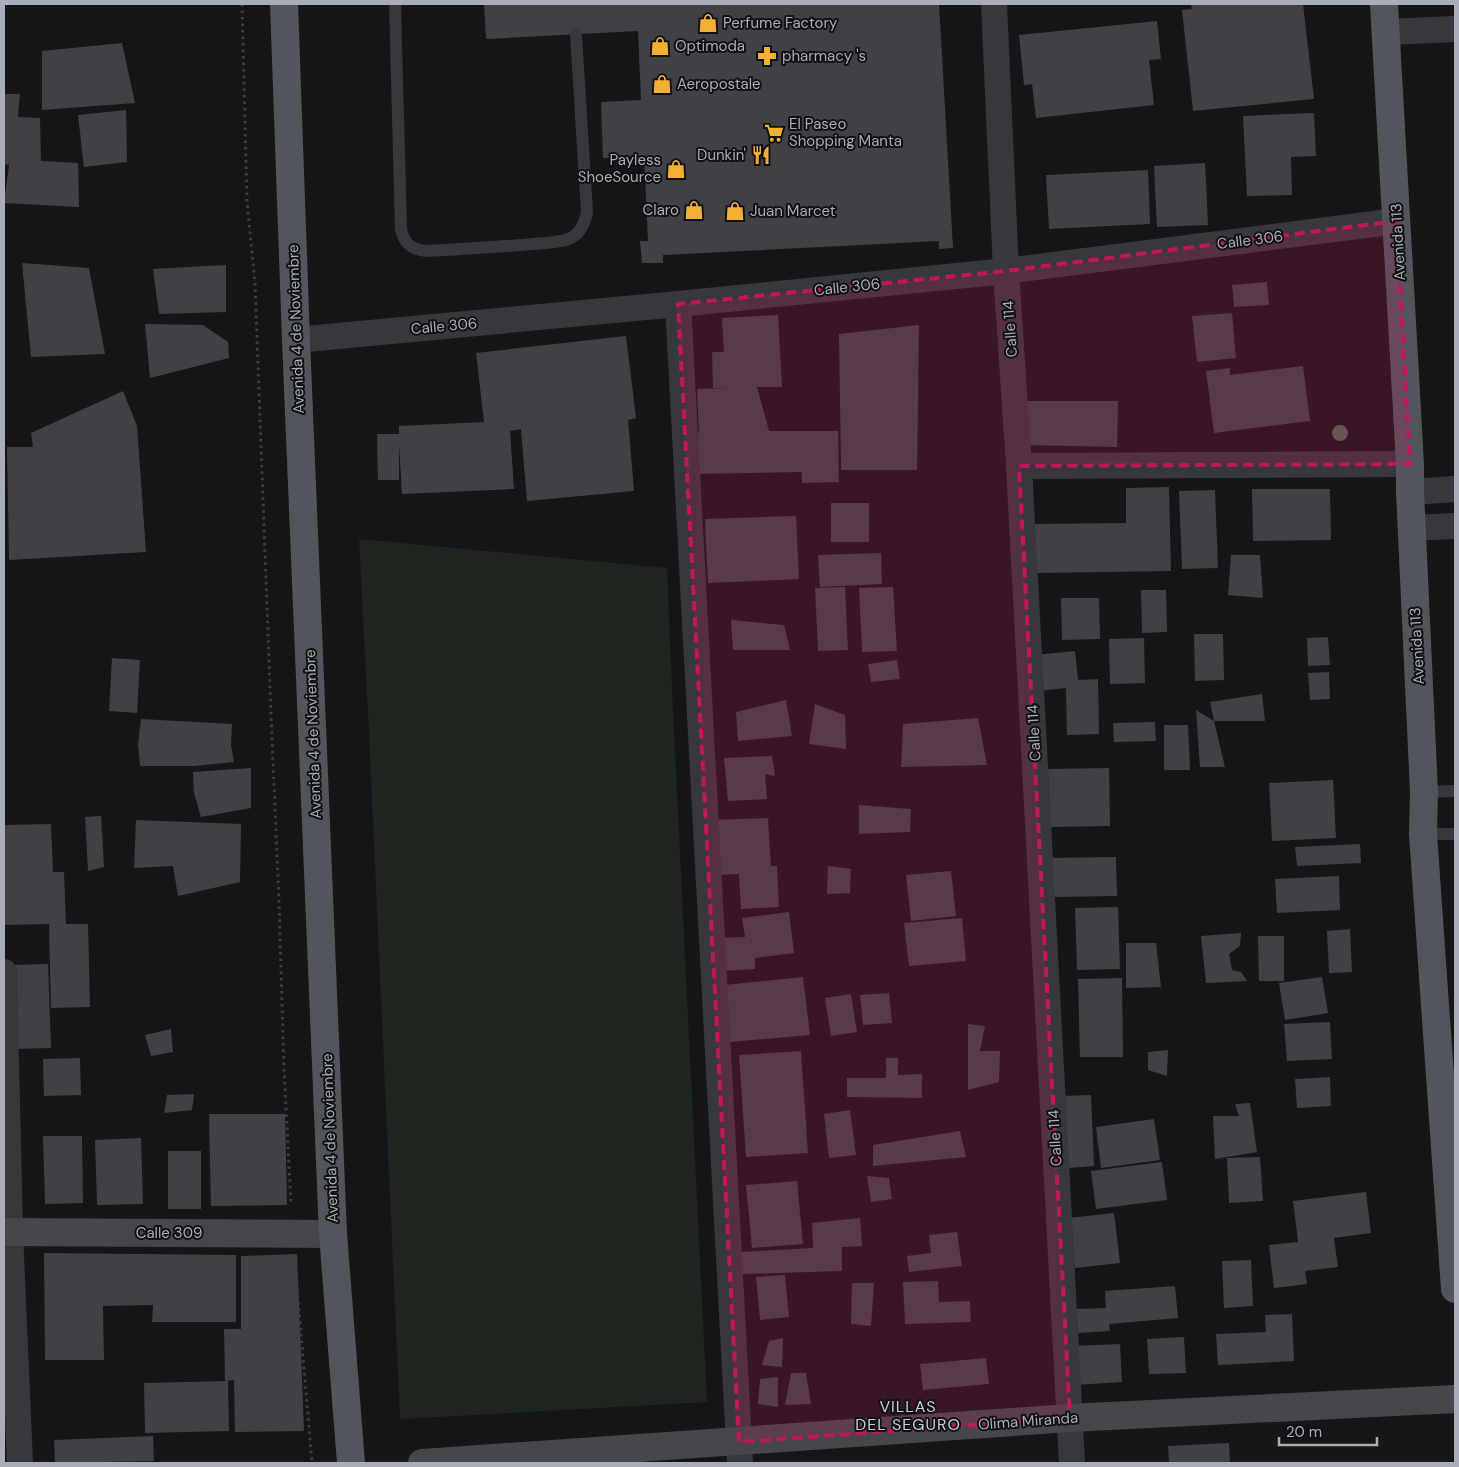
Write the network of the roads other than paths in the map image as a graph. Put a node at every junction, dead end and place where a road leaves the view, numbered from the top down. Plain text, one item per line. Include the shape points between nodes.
1 (284, 4) edge
2 (395, 4) edge
3 (994, 4) edge
4 (1384, 4) edge
5 (1455, 29) edge
6 (1386, 32) junction
7 (576, 34) dead end
8 (1397, 222) junction
9 (1006, 271) junction
10 (678, 304) junction
11 (296, 340) junction
12 (1410, 464) junction
13 (1019, 466) junction
14 (1455, 489) edge
15 (1410, 492) junction
16 (1455, 526) edge
17 (1412, 528) junction
18 (1455, 791) edge
19 (1424, 792) junction
20 (1423, 834) junction
21 (1455, 834) edge
22 (4, 972) edge
23 (1453, 1225) edge
24 (7, 1232) edge
25 (334, 1234) junction
26 (1455, 1289) edge
27 (1455, 1399) edge
28 (1070, 1418) junction
29 (740, 1452) edge
30 (20, 1463) edge
31 (351, 1463) edge
32 (422, 1463) edge
33 (1072, 1463) edge

1 - 11 main road, Avenida 4 de Noviembre
2 - 7 lane via 401,229 408,244 418,250 490,248 560,241 572,238 580,230 587,212
3 - 9 street, Calle 114
4 - 6 main road, Avenida 113
5 - 6 street
6 - 8 main road, Avenida 113
8 - 9 street, Calle 306
8 - 12 main road, Avenida 113
9 - 10 street, Calle 306
9 - 13 street, Calle 114
10 - 11 street, Calle 306
10 - 29 street
11 - 25 main road, Avenida 4 de Noviembre
12 - 13 street
12 - 15 main road, Avenida 113
13 - 28 street, Calle 114
14 - 15 street
15 - 17 main road, Avenida 113
16 - 17 street
17 - 19 main road, Avenida 113
18 - 19 lane
19 - 20 main road, Avenida 113
20 - 21 lane
20 - 23 main road, Avenida 113
22 - 24 street
23 - 26 main road, Avenida 113
24 - 25 street, Calle 309
24 - 30 street
25 - 31 main road, Avenida 4 de Noviembre
27 - 28 street, Olima Miranda
28 - 29 street, Olima Miranda
28 - 33 street, Calle 114
29 - 32 street, Olima Miranda

